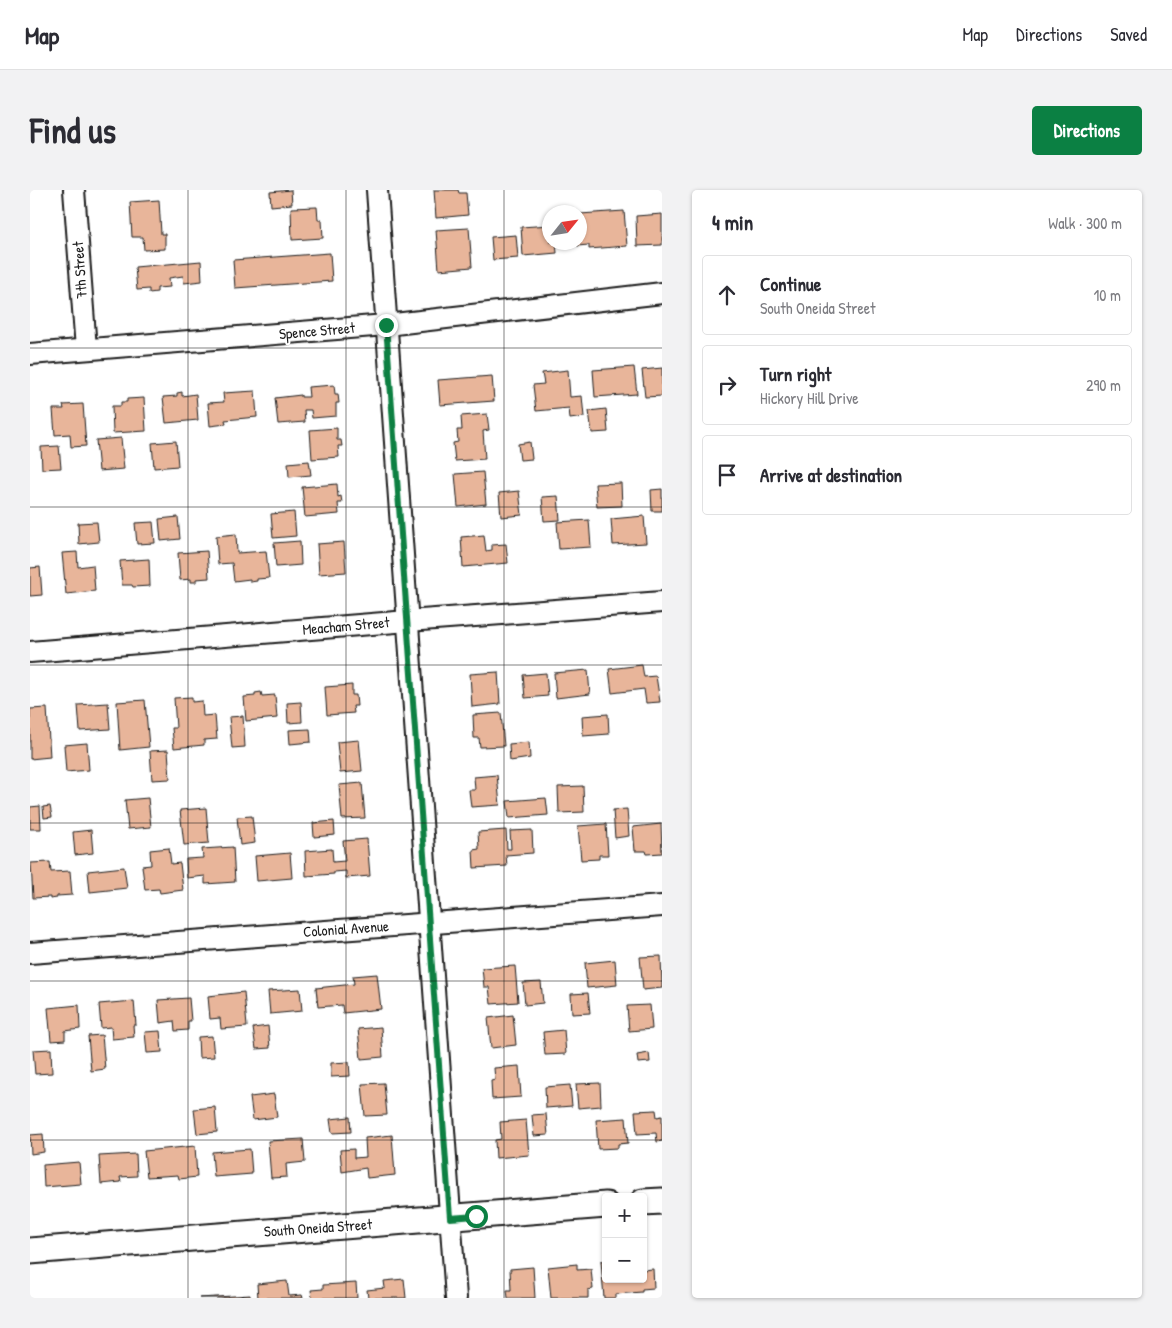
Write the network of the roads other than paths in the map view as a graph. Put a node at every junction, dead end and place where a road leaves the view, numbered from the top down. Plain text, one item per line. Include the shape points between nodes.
1 (74, 190) edge
2 (377, 190) edge
3 (662, 293) edge
4 (386, 325) junction
5 (86, 349) junction
6 (30, 354) edge
7 (662, 602) edge
8 (408, 621) junction
9 (30, 652) edge
10 (662, 906) edge
11 (429, 923) junction
12 (30, 953) edge
13 (662, 1200) edge
14 (647, 1202) edge
15 (602, 1205) edge
16 (450, 1218) junction
17 (30, 1251) edge
18 (456, 1298) edge

1 - 5 street, 7th Street
2 - 4 street
3 - 4 street, Spence Street
4 - 5 street, Spence Street
4 - 8 street
5 - 6 street, Spence Street
7 - 8 street, Meacham Street
8 - 9 street, Meacham Street
8 - 11 street
10 - 11 street, Colonial Avenue
11 - 12 street, Colonial Avenue
11 - 16 street
13 - 14 street
15 - 16 street, South Oneida Street
16 - 17 street, South Oneida Street
16 - 18 street

